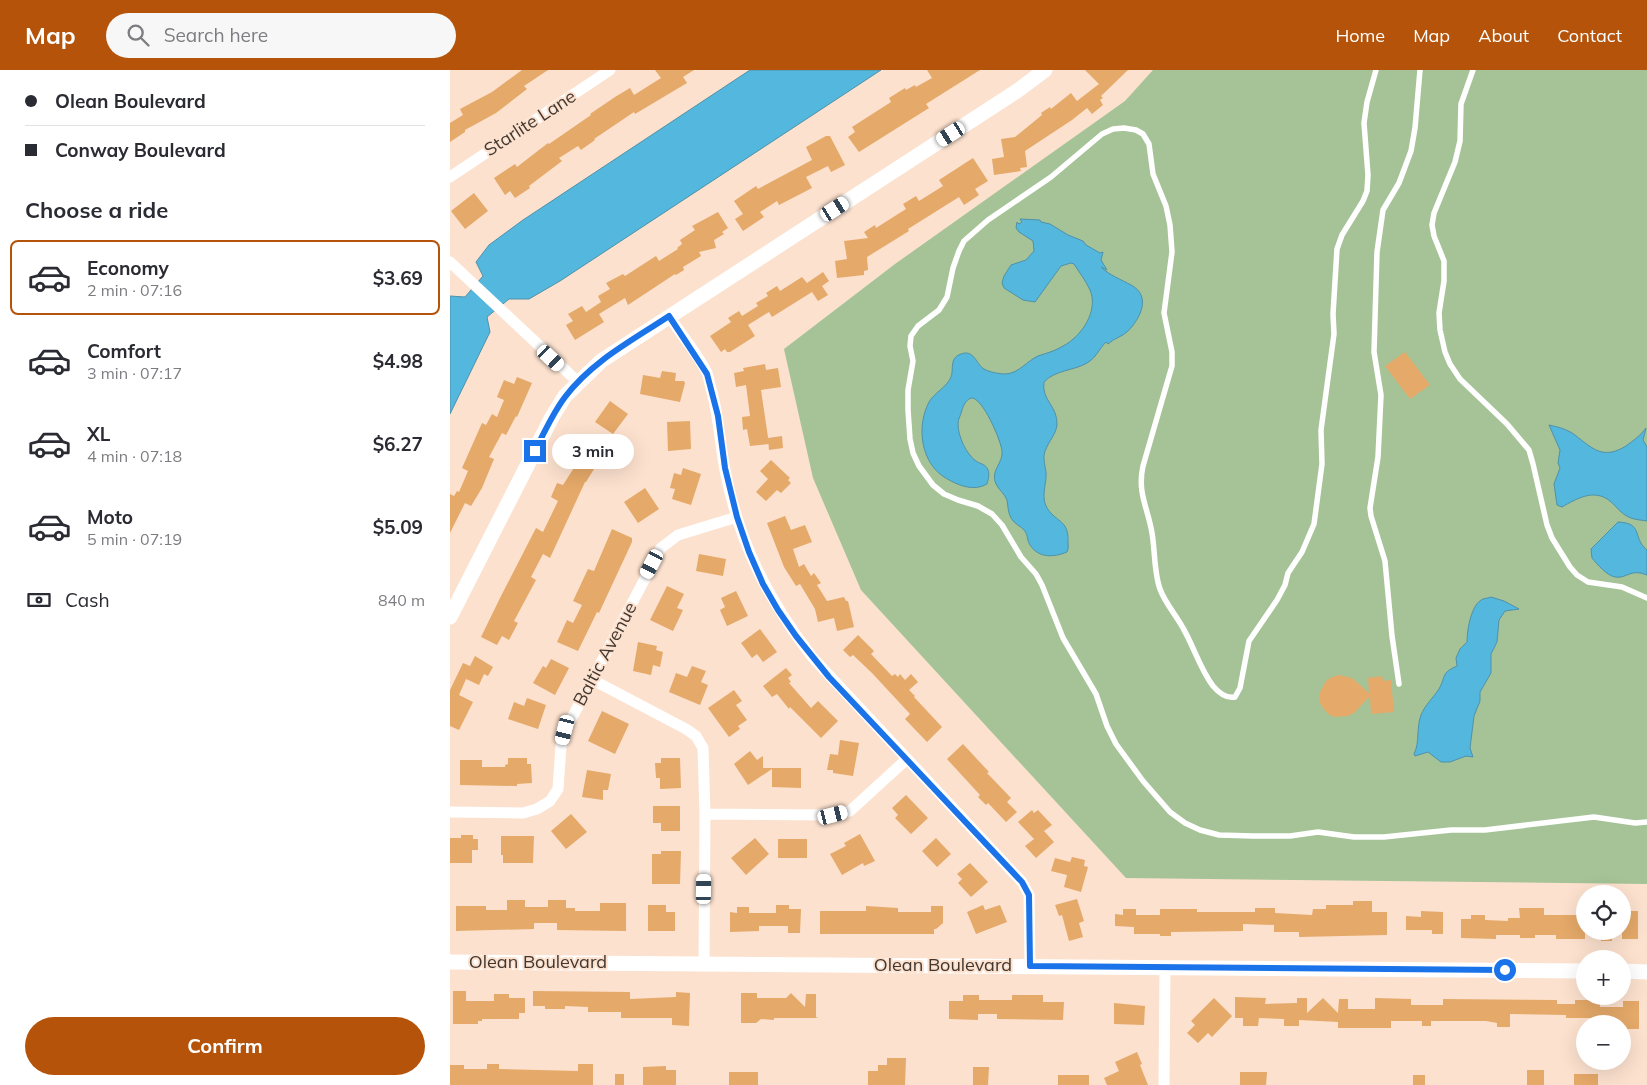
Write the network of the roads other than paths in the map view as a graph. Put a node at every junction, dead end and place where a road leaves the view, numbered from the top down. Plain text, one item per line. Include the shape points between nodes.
1 (610, 70) edge
2 (1045, 70) edge
3 (1376, 70) edge
4 (1420, 70) edge
5 (1473, 70) edge
6 (450, 177) edge
7 (450, 262) edge
8 (669, 316) junction
9 (578, 382) junction
10 (737, 517) junction
11 (1647, 598) edge
12 (450, 617) edge
13 (591, 679) junction
14 (1400, 684) dead end
15 (906, 759) junction
16 (450, 812) edge
17 (705, 814) junction
18 (1647, 822) edge
19 (450, 962) edge
20 (704, 964) junction
21 (1030, 966) junction
22 (1165, 968) junction
23 (1576, 971) edge
24 (1631, 971) edge
25 (1647, 972) edge
26 (1164, 1085) edge

1 - 6 street, Starlite Lane
2 - 8 street
3 - 18 lane via 1364,123 1367,191 1337,249 1334,334 1320,430 1322,464 1314,524 1277,600 1250,641 1240,688 1235,697 1221,694 1213,686 1184,629 1163,597 1152,530 1141,490 1143,466 1172,366 1164,313 1171,259 1170,225 1153,174 1149,144 1143,134 1124,128 1102,134 1051,177 988,220 964,241 947,296 939,310 918,326 912,336 908,410 913,453 933,485 944,494 978,506 1002,525 1042,585 1063,638 1096,694 1116,744 1143,781 1184,823 1219,835 1290,836 1318,832 1384,837 1485,830 1594,817
4 - 14 lane via 1411,151 1400,183 1383,210 1377,252 1374,352 1380,395 1378,457 1370,508 1385,562
5 - 11 lane via 1461,104 1460,141 1455,162 1432,225 1444,261 1439,312 1445,352 1460,379 1529,450 1547,525 1570,568 1588,582 1622,587
7 - 9 street
8 - 9 street via 601,361
8 - 10 street via 707,374
9 - 12 street via 552,417
10 - 13 street, Baltic Avenue via 678,535 661,548
10 - 15 street via 763,584 796,636 829,677
13 - 16 street, Baltic Avenue via 565,730 558,789 550,801 538,810 523,813
13 - 17 street via 696,736 703,748
15 - 17 street via 850,811 833,815
15 - 21 street via 1022,882 1029,895
17 - 20 street
19 - 20 street, Olean Boulevard
20 - 21 street, Olean Boulevard
21 - 22 street, Olean Boulevard
22 - 23 street, Olean Boulevard
22 - 26 street
24 - 25 street

